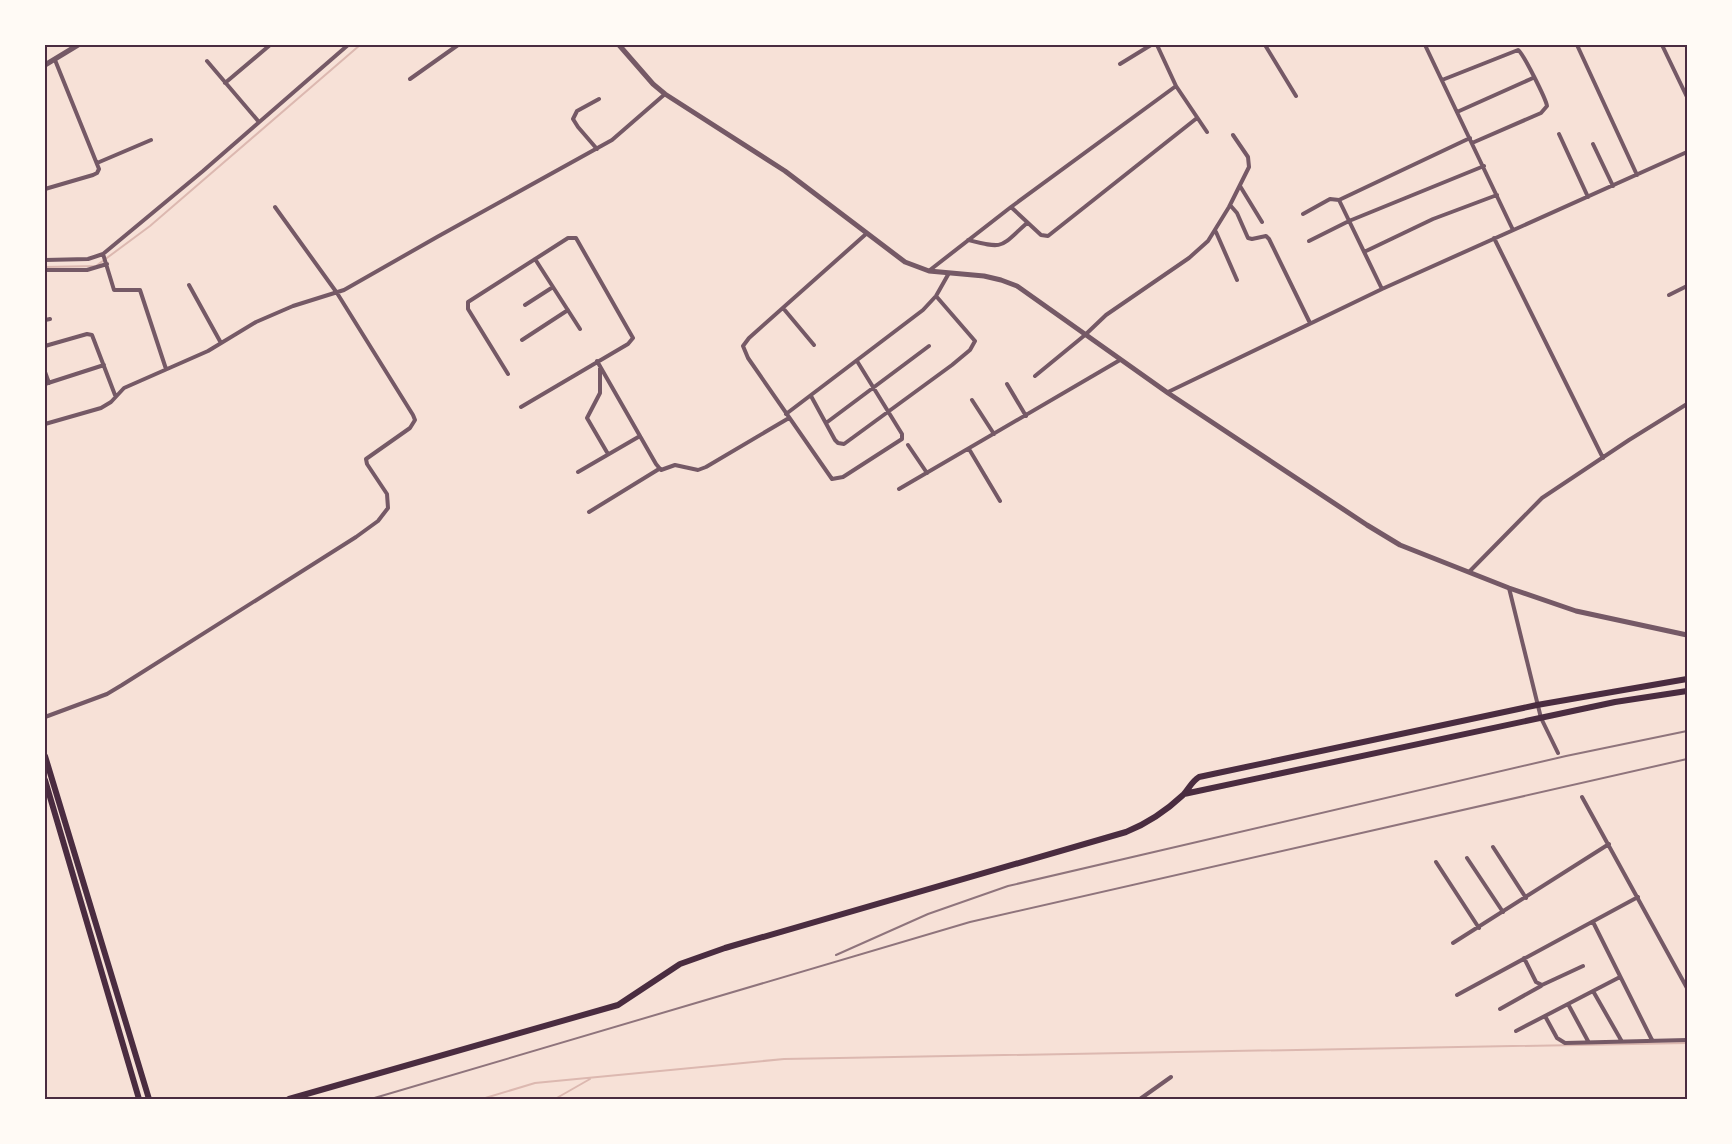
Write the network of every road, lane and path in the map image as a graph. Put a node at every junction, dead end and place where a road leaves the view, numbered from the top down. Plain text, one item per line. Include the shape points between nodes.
1 (78, 45) edge
2 (270, 45) edge
3 (348, 45) edge
4 (458, 45) edge
5 (618, 45) edge
6 (1151, 45) edge
7 (1157, 45) edge
8 (1265, 45) edge
9 (1425, 45) edge
10 (1577, 45) edge
11 (1662, 45) edge
12 (55, 60) junction
13 (207, 61) dead end
14 (1120, 64) dead end
15 (45, 65) edge
16 (1533, 78) junction
17 (410, 79) dead end
18 (1442, 80) junction
19 (225, 83) junction
20 (1176, 86) junction
21 (665, 94) junction
22 (1296, 96) dead end
23 (1687, 97) edge
24 (599, 99) dead end
25 (1457, 112) junction
26 (1197, 118) junction
27 (259, 122) junction
28 (1208, 132) dead end
29 (1559, 134) dead end
30 (1233, 135) dead end
31 (151, 140) dead end
32 (1471, 140) junction
33 (1593, 144) dead end
34 (597, 149) junction
35 (1687, 152) edge
36 (97, 163) junction
37 (1484, 166) junction
38 (1637, 175) junction
39 (1240, 186) junction
40 (1613, 186) junction
41 (45, 189) edge
42 (1497, 195) junction
43 (1588, 197) junction
44 (1339, 200) junction
45 (1230, 205) junction
46 (274, 207) dead end
47 (1011, 207) junction
48 (1303, 214) dead end
49 (1349, 221) junction
50 (1262, 222) dead end
51 (1026, 223) junction
52 (1513, 230) junction
53 (1215, 231) junction
54 (866, 234) junction
55 (1494, 238) junction
56 (968, 240) junction
57 (1310, 241) dead end
58 (1364, 252) junction
59 (105, 259) junction
60 (535, 259) junction
61 (45, 260) edge
62 (45, 270) edge
63 (929, 271) junction
64 (949, 273) junction
65 (1237, 280) dead end
66 (189, 285) dead end
67 (1687, 286) edge
68 (553, 287) junction
69 (1382, 289) junction
70 (337, 293) junction
71 (1669, 295) dead end
72 (936, 296) junction
73 (525, 305) dead end
74 (783, 308) junction
75 (568, 310) junction
76 (1310, 323) junction
77 (580, 329) dead end
78 (1085, 335) junction
79 (522, 340) dead end
80 (221, 343) junction
81 (814, 345) dead end
82 (45, 346) edge
83 (929, 346) dead end
84 (1120, 360) junction
85 (857, 362) junction
86 (598, 363) junction
87 (104, 365) junction
88 (166, 369) junction
89 (45, 372) edge
90 (508, 374) dead end
91 (1035, 376) dead end
92 (47, 383) edge
93 (1007, 384) dead end
94 (873, 387) junction
95 (1168, 393) junction
96 (115, 395) junction
97 (811, 396) junction
98 (972, 400) dead end
99 (1687, 406) edge
100 (521, 407) dead end
101 (889, 412) junction
102 (788, 416) junction
103 (1026, 416) junction
104 (826, 423) junction
105 (45, 424) edge
106 (994, 434) junction
107 (640, 436) junction
108 (908, 445) dead end
109 (969, 449) junction
110 (608, 454) junction
111 (1603, 458) junction
112 (659, 469) junction
113 (578, 472) dead end
114 (927, 473) junction
115 (899, 489) dead end
116 (1000, 501) dead end
117 (589, 512) dead end
118 (1469, 572) junction
119 (1509, 588) junction
120 (1687, 635) edge
121 (1687, 679) edge
122 (1687, 691) edge
123 (1537, 705) junction
124 (45, 717) edge
125 (1541, 718) junction
126 (1558, 753) dead end
127 (45, 756) edge
128 (45, 780) edge
129 (46, 790) edge
130 (1184, 794) junction
131 (1582, 797) dead end
132 (1609, 844) junction
133 (1493, 847) dead end
134 (1467, 858) dead end
135 (1436, 862) dead end
136 (1638, 897) junction
137 (1526, 898) junction
138 (1503, 912) junction
139 (1593, 922) junction
140 (1479, 928) junction
141 (1453, 943) dead end
142 (1524, 958) junction
143 (1583, 966) dead end
144 (1620, 977) junction
145 (1542, 985) junction
146 (1687, 988) edge
147 (1593, 991) junction
148 (1457, 994) dead end
149 (1568, 1004) junction
150 (1500, 1009) dead end
151 (1545, 1016) junction
152 (1516, 1031) dead end
153 (1621, 1040) junction
154 (1652, 1040) junction
155 (1687, 1040) edge
156 (1588, 1041) junction
157 (1171, 1077) dead end
158 (139, 1099) edge
159 (149, 1099) edge
160 (289, 1099) edge
161 (1140, 1099) edge

1 - 12 street
2 - 19 street
3 - 27 street
4 - 17 street
5 - 21 street
6 - 14 street
7 - 20 street
8 - 22 street
9 - 18 street
10 - 38 street
11 - 23 street
12 - 15 street
12 - 36 street
13 - 19 street
16 - 18 street via 1518,50
16 - 25 street
16 - 32 street via 1547,102 1545,109 1516,125
18 - 25 street
19 - 27 street
20 - 26 street
20 - 47 street
21 - 34 street
21 - 54 street via 785,171
24 - 34 street via 577,111 573,118
25 - 32 street
26 - 28 street
26 - 51 street via 1050,235 1041,235
27 - 59 street
29 - 43 street
30 - 39 street via 1249,163
31 - 36 street
32 - 37 street
32 - 44 street
33 - 40 street
34 - 70 street
35 - 38 street
36 - 41 street via 97,173
37 - 42 street
37 - 49 street
38 - 40 street
39 - 45 street
39 - 50 street
40 - 43 street
42 - 52 street
42 - 58 street via 1433,219
43 - 52 street
44 - 48 street via 1330,199
44 - 49 street
45 - 53 street
45 - 76 street via 1248,237 1269,239
46 - 70 street
47 - 51 street
47 - 56 street
49 - 57 street
49 - 58 street
51 - 56 street via 1001,245
52 - 55 street
53 - 65 street
53 - 78 street via 1197,252 1106,315
54 - 63 street via 905,262
54 - 74 street
55 - 69 street
55 - 111 street
56 - 63 street
58 - 69 street
59 - 61 street
59 - 62 street via 87,270
59 - 88 street via 114,290 140,290
60 - 68 street
60 - 86 street via 568,238 576,238 633,335 628,344
60 - 90 street via 471,299 467,306
63 - 64 street
64 - 72 street
64 - 78 street via 1017,286
66 - 80 street
67 - 71 street
68 - 73 street
68 - 75 street
69 - 76 street
70 - 80 street via 278,312
70 - 124 street via 414,420 410,428 366,459 388,499 382,517 107,694
72 - 85 street
72 - 101 street via 972,337 974,346
74 - 81 street
74 - 102 street via 749,338 743,349
75 - 77 street
75 - 79 street
76 - 95 street
78 - 84 street
78 - 91 street
80 - 88 street
82 - 87 street via 90,334
83 - 94 street
84 - 95 street
84 - 103 street
85 - 94 street
85 - 97 street
86 - 100 street
86 - 107 street
86 - 110 street via 600,393 587,418
87 - 92 street
87 - 96 street
88 - 96 street
89 - 92 street
93 - 103 street
94 - 101 street
94 - 104 street
95 - 118 street via 1382,535
96 - 105 street via 101,408
97 - 102 street
97 - 104 street
98 - 106 street
99 - 111 street
101 - 102 street via 902,439 835,480 829,477
101 - 104 street via 844,444 838,443
102 - 112 street via 701,469 677,465
103 - 106 street
106 - 109 street
107 - 110 street
107 - 112 street
108 - 114 street
109 - 114 street
109 - 116 street
110 - 113 street
111 - 118 street via 1542,498
112 - 117 street
114 - 115 street
118 - 119 street
119 - 120 street via 1583,613
119 - 123 street
121 - 123 main road
122 - 125 main road
123 - 125 street
123 - 130 main road via 1199,777
125 - 126 street
125 - 130 main road
127 - 159 main road
128 - 129 main road
129 - 158 main road
130 - 160 main road via 1150,820 1126,832 725,948 680,964 618,1005
131 - 132 street
132 - 136 street
132 - 137 street
133 - 137 street
134 - 138 street
135 - 140 street
136 - 139 street
136 - 146 street
137 - 138 street
138 - 140 street
139 - 142 street
139 - 144 street
140 - 141 street
142 - 145 street via 1536,982
142 - 148 street
143 - 145 street
144 - 147 street
144 - 154 street
145 - 150 street
147 - 149 street
147 - 153 street
149 - 151 street
149 - 156 street
151 - 152 street
151 - 156 street via 1558,1041
153 - 154 street
153 - 156 street
154 - 155 street
157 - 161 street

